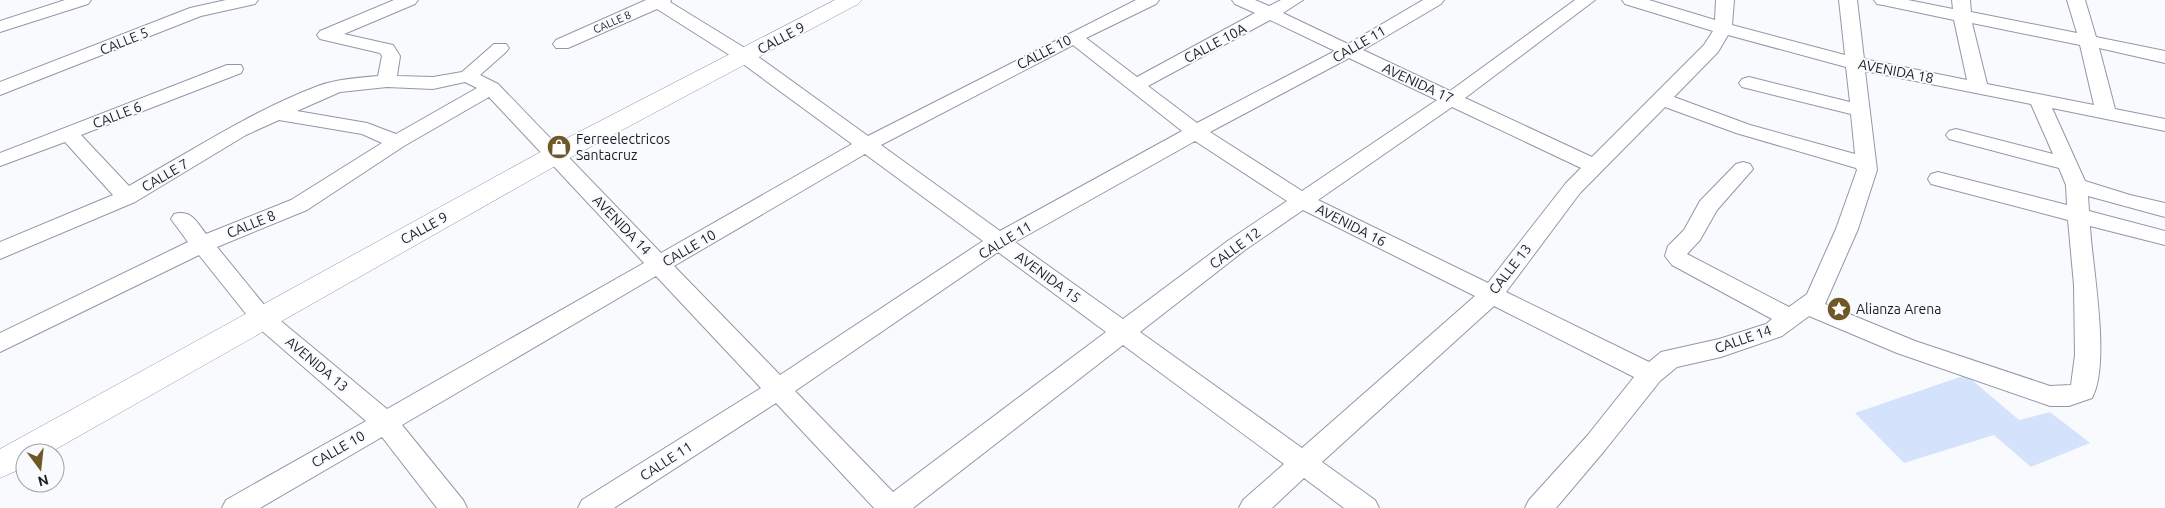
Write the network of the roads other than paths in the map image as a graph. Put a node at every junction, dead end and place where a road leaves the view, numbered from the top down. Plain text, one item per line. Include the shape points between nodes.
1 (82, 0) edge
2 (249, 0) edge
3 (409, 0) edge
4 (851, 0) edge
5 (1150, 0) edge
6 (1241, 0) edge
7 (1294, 0) edge
8 (1435, 0) edge
9 (1586, 0) edge
10 (1631, 0) edge
11 (1725, 0) edge
12 (1848, 0) edge
13 (1884, 0) edge
14 (2076, 0) edge
15 (658, 1) edge
16 (1962, 9) edge
17 (1270, 14) junction
18 (0, 27) edge
19 (1723, 28) junction
20 (1074, 37) junction
21 (2088, 40) junction
22 (562, 44) dead end
23 (500, 48) dead end
24 (1349, 51) junction
25 (746, 57) junction
26 (2165, 57) edge
27 (1854, 63) junction
28 (234, 69) dead end
29 (468, 76) junction
30 (386, 81) junction
31 (1749, 83) dead end
32 (1135, 85) junction
33 (1978, 87) junction
34 (491, 88) junction
35 (0, 89) edge
36 (1451, 99) junction
37 (1662, 99) junction
38 (2038, 99) junction
39 (1860, 110) junction
40 (274, 113) junction
41 (2106, 113) junction
42 (2163, 127) edge
43 (1196, 132) junction
44 (68, 133) junction
45 (1956, 135) dead end
46 (397, 142) junction
47 (866, 145) junction
48 (555, 155) junction
49 (0, 160) edge
50 (1866, 164) junction
51 (2068, 164) junction
52 (1594, 167) junction
53 (1743, 169) dead end
54 (1938, 179) dead end
55 (2077, 184) junction
56 (126, 197) junction
57 (1303, 201) junction
58 (2165, 210) edge
59 (2079, 217) junction
60 (182, 219) dead end
61 (2165, 238) edge
62 (999, 241) junction
63 (202, 244) junction
64 (0, 251) edge
65 (660, 264) junction
66 (1490, 295) junction
67 (1798, 312) junction
68 (262, 318) junction
69 (1124, 332) junction
70 (0, 343) edge
71 (1651, 374) junction
72 (777, 390) junction
73 (385, 422) junction
74 (1303, 463) junction
75 (0, 465) edge
76 (236, 508) edge
77 (453, 508) edge
78 (592, 508) edge
79 (892, 508) edge
80 (1253, 508) edge
81 (1365, 508) edge
82 (1539, 508) edge

1 - 18 street
2 - 35 street, CALLE 5 via 196,12
3 - 30 street via 326,35 386,49 392,56
4 - 25 street, CALLE 9
5 - 20 street, CALLE 10
6 - 17 street, AVENIDA 17
7 - 17 street, CALLE 10A
8 - 24 street, CALLE 11
9 - 36 street, CALLE 12
10 - 19 street, AVENIDA 18
11 - 19 street, CALLE 13
12 - 27 street, CALLE 14
13 - 16 street
14 - 21 street
15 - 22 street, CALLE 8
15 - 25 street, AVENIDA 15
16 - 21 street
16 - 33 street
17 - 24 street, AVENIDA 17
17 - 32 street, CALLE 10A
19 - 27 street, AVENIDA 18
19 - 37 street, CALLE 13 via 1712,48
20 - 32 street, AVENIDA 16
20 - 47 street, CALLE 10
21 - 26 street
21 - 41 street
23 - 29 street
24 - 36 street, AVENIDA 17
24 - 43 street, CALLE 11
25 - 47 street, AVENIDA 15
25 - 48 street, CALLE 9
27 - 33 street, AVENIDA 18
27 - 39 street, CALLE 14
28 - 44 street, CALLE 6
29 - 30 street via 417,84
29 - 34 street, AVENIDA 14
30 - 40 street, CALLE 7 via 339,86
31 - 39 street
32 - 43 street, AVENIDA 16
33 - 38 street, AVENIDA 18
34 - 46 street, CALLE 8
34 - 48 street, AVENIDA 14
36 - 52 street, AVENIDA 17
36 - 57 street, CALLE 12
37 - 50 street via 1743,128
37 - 52 street, CALLE 13
38 - 41 street, AVENIDA 18
38 - 51 street
39 - 50 street, CALLE 14
40 - 46 street via 367,129
40 - 56 street, CALLE 7
41 - 42 street, AVENIDA 18
43 - 57 street, AVENIDA 16
43 - 62 street, CALLE 11
44 - 49 street, CALLE 6
44 - 56 street
45 - 51 street
46 - 63 street, CALLE 8 via 299,205
47 - 62 street, AVENIDA 15
47 - 65 street, CALLE 10
48 - 65 street, AVENIDA 14
48 - 68 street, CALLE 9
50 - 67 street, CALLE 14 via 1867,170 1847,229 1816,299
51 - 55 street
52 - 66 street, CALLE 13 via 1573,188
53 - 67 street via 1708,206 1692,236 1676,251 1676,256
54 - 59 street
55 - 58 street
55 - 59 street
56 - 64 street, CALLE 7
57 - 66 street, AVENIDA 16
57 - 69 street, CALLE 12 via 1237,245
59 - 61 street
59 - 67 street via 2086,285 2086,355 2083,391 2070,396 2050,396
60 - 63 street, AVENIDA 13
62 - 69 street, AVENIDA 15
62 - 72 street, CALLE 11
63 - 68 street, AVENIDA 13
63 - 70 street, CALLE 8
65 - 72 street, AVENIDA 14
65 - 73 street, CALLE 10
66 - 71 street, AVENIDA 16
66 - 74 street, CALLE 13
67 - 71 street, CALLE 14 via 1774,330 1721,348 1670,359
68 - 73 street, AVENIDA 13
68 - 75 street, CALLE 9
69 - 74 street, AVENIDA 15
69 - 79 street, CALLE 12
71 - 82 street, CALLE 14
72 - 78 street, CALLE 11
72 - 79 street, AVENIDA 14
73 - 76 street, CALLE 10
73 - 77 street, AVENIDA 13
74 - 80 street, CALLE 13
74 - 81 street, AVENIDA 15

